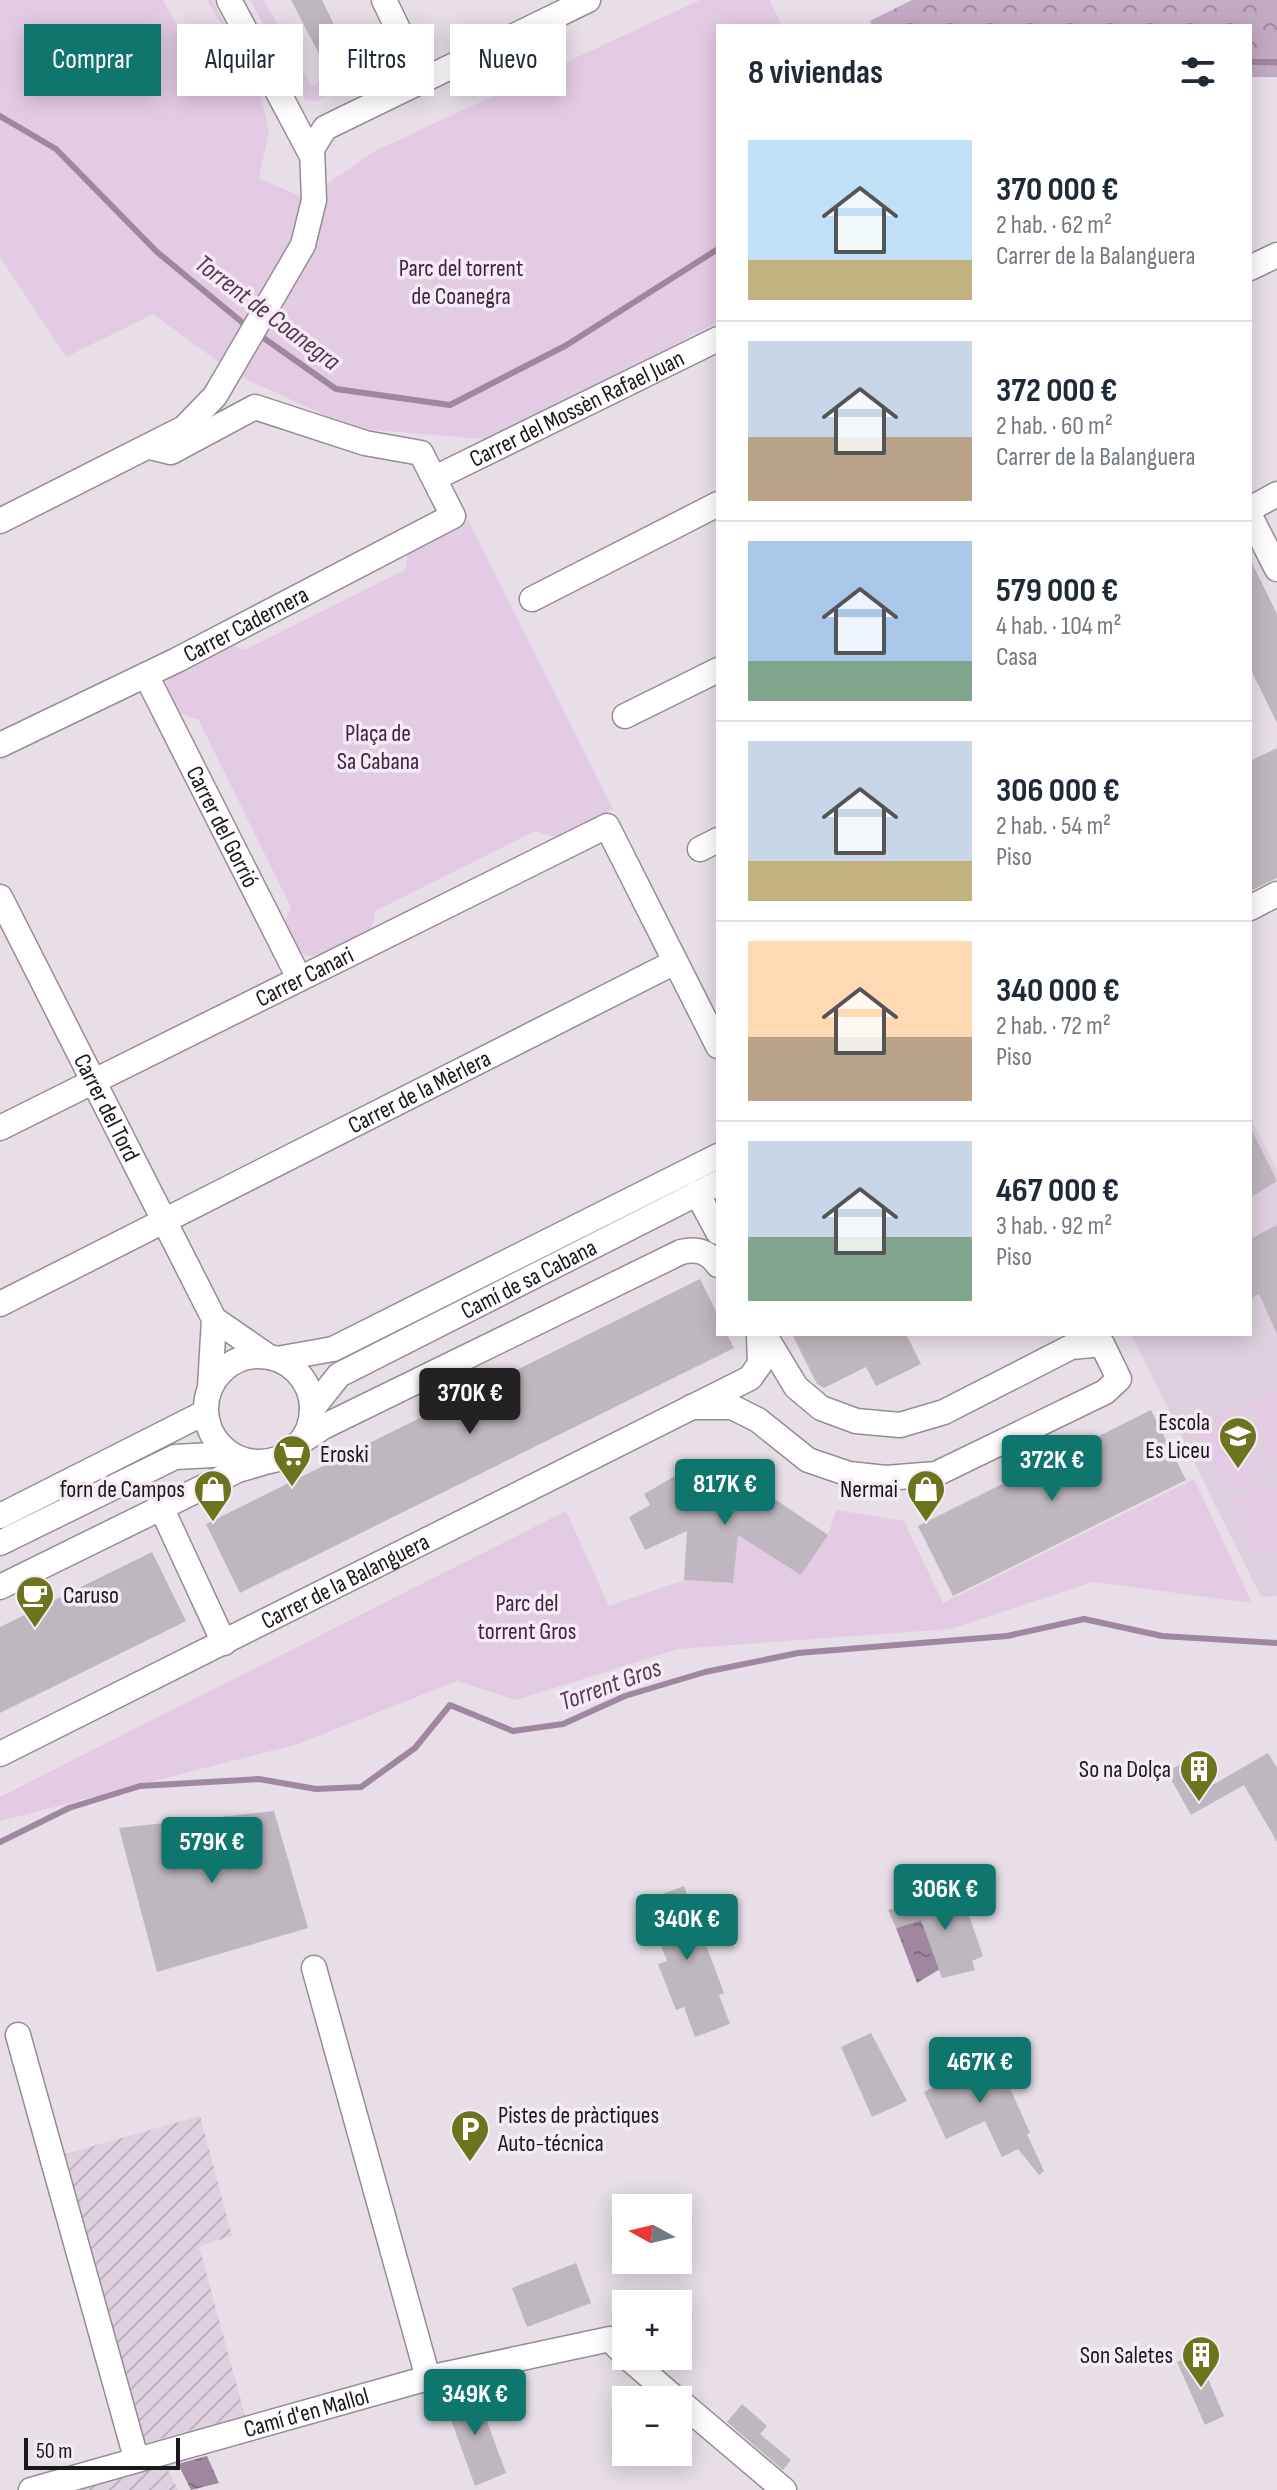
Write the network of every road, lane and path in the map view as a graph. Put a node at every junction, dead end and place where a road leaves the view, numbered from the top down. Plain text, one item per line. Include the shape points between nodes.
1 (229, 0) edge
2 (384, 0) edge
3 (575, 3) edge
4 (396, 24) edge
5 (434, 73) edge
6 (388, 96) edge
7 (312, 160) junction
8 (1277, 255) edge
9 (1252, 267) edge
10 (716, 340) edge
11 (150, 447) junction
12 (435, 478) junction
13 (1277, 494) edge
14 (716, 505) edge
15 (1252, 508) edge
16 (1252, 520) edge
17 (0, 521) edge
18 (1277, 569) edge
19 (532, 599) dead end
20 (716, 671) edge
21 (146, 675) junction
22 (625, 716) dead end
23 (0, 745) edge
24 (1277, 894) edge
25 (0, 897) edge
26 (1252, 907) edge
27 (8, 932) edge
28 (675, 962) junction
29 (299, 978) junction
30 (716, 1042) edge
31 (93, 1082) junction
32 (0, 1128) edge
33 (716, 1157) edge
34 (708, 1188) edge
35 (164, 1223) junction
36 (716, 1223) edge
37 (716, 1262) edge
38 (0, 1304) edge
39 (214, 1319) junction
40 (761, 1336) edge
41 (762, 1336) edge
42 (273, 1358) junction
43 (339, 1375) junction
44 (300, 1376) junction
45 (205, 1403) junction
46 (691, 1407) junction
47 (312, 1409) junction
48 (299, 1443) junction
49 (231, 1454) junction
50 (175, 1457) junction
51 (267, 1462) junction
52 (161, 1507) junction
53 (0, 1516) edge
54 (0, 1543) edge
55 (0, 1587) edge
56 (224, 1643) junction
57 (0, 1754) edge
58 (314, 1968) dead end
59 (18, 2035) dead end
60 (612, 2341) edge
61 (643, 2370) edge
62 (428, 2378) junction
63 (661, 2386) edge
64 (692, 2412) edge
65 (136, 2458) junction
66 (31, 2490) edge
67 (784, 2490) edge

1 - 7 street
2 - 4 street
3 - 5 street
6 - 7 street via 329,125 315,140
7 - 11 street via 314,200 307,234 270,303 197,416
8 - 9 street
10 - 12 street, Carrer del Mossèn Rafael Juan
11 - 12 street via 171,452 255,407 365,443 421,453
11 - 17 street
12 - 21 street, Carrer Cadernera via 453,516
13 - 15 street
14 - 19 street
16 - 18 street
20 - 22 street
21 - 23 street, Carrer Cadernera
21 - 29 street, Carrer del Gorrió
24 - 26 street
25 - 27 street, Carrer del Tord
27 - 31 street, Carrer del Tord
28 - 29 street, Carrer Canari via 607,826
28 - 30 street
28 - 35 street, Carrer de la Mèrlera
29 - 31 street, Carrer Canari
31 - 32 street, Carrer Canari
31 - 35 street, Carrer del Tord
33 - 42 street via 333,1349
34 - 36 street
34 - 43 street, Camí de sa Cabana
35 - 38 street
35 - 39 street, Carrer del Tord
37 - 48 street via 694,1249 681,1252
39 - 42 street, Carrer del Tord
39 - 45 street
40 - 46 street, Carrer de la Balanguera via 760,1364 750,1378
41 - 46 street, Carrer de la Balanguera via 796,1387 821,1408 856,1421 900,1425 944,1412 1071,1347 1102,1344 1119,1379 1105,1392 936,1474 886,1478 849,1474 808,1460 758,1420 732,1407
42 - 44 street
42 - 45 street via 235,1361 220,1373
43 - 44 street
43 - 47 street
44 - 47 street
45 - 49 street via 217,1442
45 - 50 street
45 - 53 street
46 - 56 street, Carrer de la Balanguera
47 - 48 street
48 - 51 street
49 - 50 street
49 - 51 street
50 - 54 street
51 - 52 street
52 - 55 street
52 - 56 street
56 - 57 street, Carrer de la Balanguera
58 - 62 street
59 - 65 street
60 - 62 street, Camí d'en Mallol
61 - 63 street, Camí d'en Mallol
62 - 65 street, Camí d'en Mallol
64 - 67 street, Camí d'en Mallol
65 - 66 street, Camí d'en Mallol

